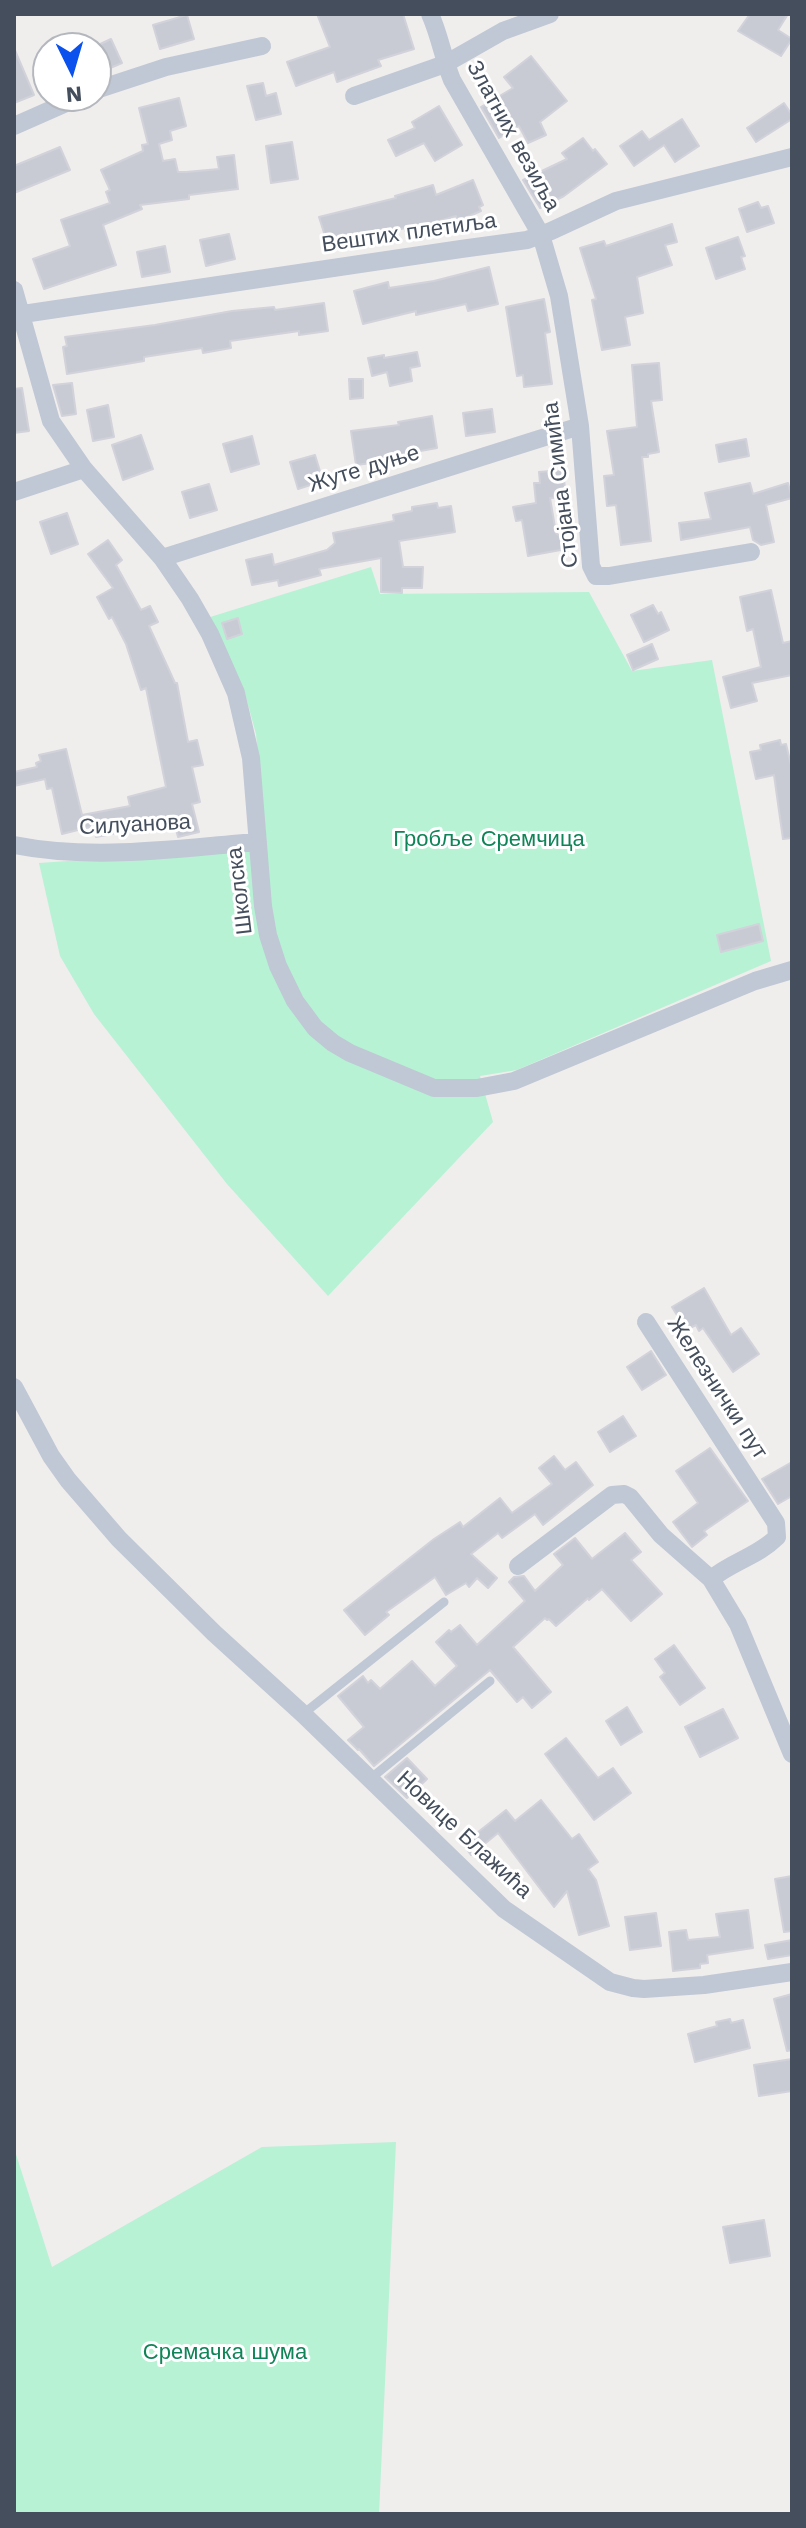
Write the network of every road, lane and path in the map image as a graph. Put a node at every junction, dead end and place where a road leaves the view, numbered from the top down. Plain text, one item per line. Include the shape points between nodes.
1 (430, 14) edge
2 (550, 14) edge
3 (262, 46) dead end
4 (445, 64) junction
5 (112, 85) edge
6 (354, 96) dead end
7 (46, 112) edge
8 (14, 126) edge
9 (792, 157) edge
10 (541, 235) junction
11 (14, 290) edge
12 (23, 314) junction
13 (580, 426) junction
14 (84, 469) junction
15 (14, 492) edge
16 (751, 552) dead end
17 (162, 558) junction
18 (258, 842) junction
19 (14, 845) edge
20 (792, 970) edge
21 (646, 1322) dead end
22 (14, 1387) edge
23 (518, 1566) dead end
24 (711, 1579) junction
25 (444, 1602) dead end
26 (490, 1681) dead end
27 (303, 1714) junction
28 (792, 1754) edge
29 (370, 1779) junction
30 (792, 1972) edge

1 - 4 street, Златних везиља via 441,36
2 - 4 street via 503,31
3 - 5 street
4 - 6 street
4 - 10 street, Златних везиља
7 - 8 street
9 - 10 street, Вештих плетиља via 616,201
10 - 12 street, Вештих плетиља via 516,243
10 - 13 street, Стојана Симића via 559,296
11 - 12 street, Школска
12 - 14 street, Школска via 51,421
13 - 16 street, Стојана Симића via 596,576
13 - 17 street, Жуте дуње
14 - 15 street
14 - 17 street, Школска
17 - 18 street, Школска via 201,617 236,693 251,758
18 - 19 street, Силуанова via 104,854
18 - 20 street, Школска via 268,935 295,1001 333,1043 434,1088 514,1081
21 - 24 street, Железнички пут via 776,1523 777,1537 767,1546
22 - 27 street, Новице Блажића via 68,1480 119,1539
23 - 24 street via 618,1493 630,1497 661,1535
24 - 28 street via 738,1624
25 - 27 lane
26 - 29 lane
27 - 29 street, Новице Блажића
29 - 30 street, Новице Блажића via 504,1909 610,1982 660,1989

